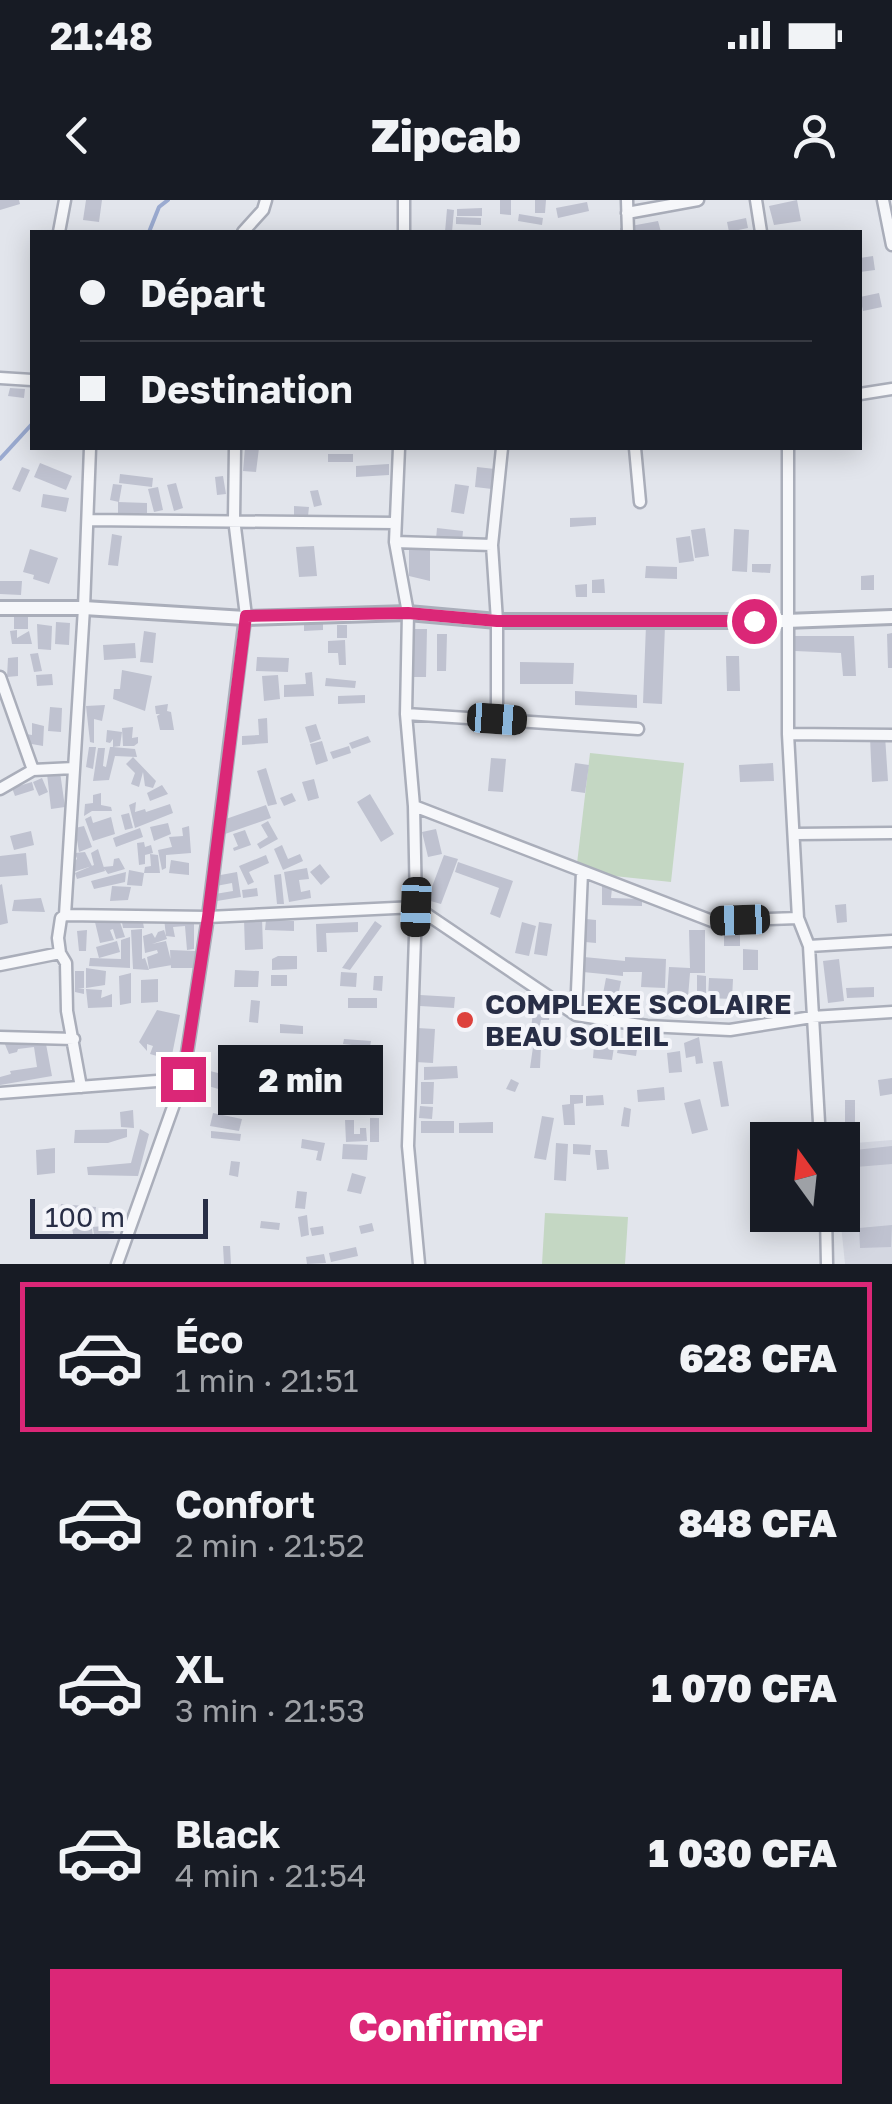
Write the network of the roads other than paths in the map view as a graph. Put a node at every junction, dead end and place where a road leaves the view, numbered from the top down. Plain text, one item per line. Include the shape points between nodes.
1 (65, 200) edge
2 (266, 200) edge
3 (404, 200) edge
4 (698, 200) edge
5 (756, 200) edge
6 (883, 200) edge
7 (627, 206) edge
8 (59, 230) edge
9 (245, 230) edge
10 (404, 230) edge
11 (761, 230) edge
12 (892, 244) edge
13 (0, 378) edge
14 (30, 378) edge
15 (892, 390) edge
16 (862, 394) edge
17 (90, 450) edge
18 (234, 450) edge
19 (398, 450) edge
20 (502, 450) edge
21 (635, 450) edge
22 (788, 450) edge
23 (640, 502) dead end
24 (234, 518) junction
25 (88, 520) junction
26 (395, 522) junction
27 (395, 542) junction
28 (492, 545) junction
29 (0, 608) edge
30 (84, 608) junction
31 (408, 613) junction
32 (246, 617) junction
33 (892, 618) edge
34 (497, 621) junction
35 (786, 621) junction
36 (0, 677) edge
37 (406, 714) junction
38 (497, 719) junction
39 (638, 729) dead end
40 (788, 734) junction
41 (892, 734) edge
42 (74, 768) junction
43 (33, 770) junction
44 (0, 789) edge
45 (414, 806) junction
46 (892, 833) edge
47 (796, 834) junction
48 (582, 872) junction
49 (416, 907) junction
50 (65, 914) junction
51 (208, 917) junction
52 (798, 918) junction
53 (892, 941) edge
54 (809, 946) junction
55 (60, 954) junction
56 (0, 965) edge
57 (892, 1012) edge
58 (576, 1014) junction
59 (812, 1017) junction
60 (0, 1037) edge
61 (74, 1039) junction
62 (183, 1079) junction
63 (80, 1088) junction
64 (0, 1094) edge
65 (819, 1122) edge
66 (826, 1232) edge
67 (117, 1264) edge
68 (419, 1264) edge
69 (826, 1264) edge

1 - 8 street
2 - 9 street
3 - 10 street
4 - 7 street
5 - 11 street
6 - 12 street
13 - 14 street
15 - 16 street
17 - 25 street
18 - 24 street
19 - 26 street
20 - 28 street
21 - 23 street
22 - 35 street
24 - 25 street
24 - 26 street
24 - 32 street
25 - 30 street
26 - 27 street
27 - 28 street
27 - 31 street
28 - 34 street
29 - 30 street
30 - 32 street
30 - 42 street
31 - 32 street
31 - 34 street
31 - 37 street
32 - 51 street
33 - 35 street
34 - 35 street
34 - 38 street
35 - 40 street
36 - 43 street
37 - 38 street
37 - 45 street
38 - 39 street
40 - 41 street
40 - 47 street
42 - 43 street
42 - 50 street
43 - 44 street
45 - 48 street
45 - 49 street
46 - 47 street
47 - 52 street
48 - 52 street via 712,921
48 - 58 street
49 - 51 street
49 - 58 street
49 - 68 street via 408,1146
50 - 51 street
50 - 55 street
51 - 62 street
52 - 54 street
53 - 54 street
54 - 59 street
55 - 56 street
55 - 61 street
57 - 59 street
58 - 59 street via 730,1030
59 - 65 street
60 - 61 street
61 - 63 street
62 - 63 street
62 - 67 street
63 - 64 street
66 - 69 street

